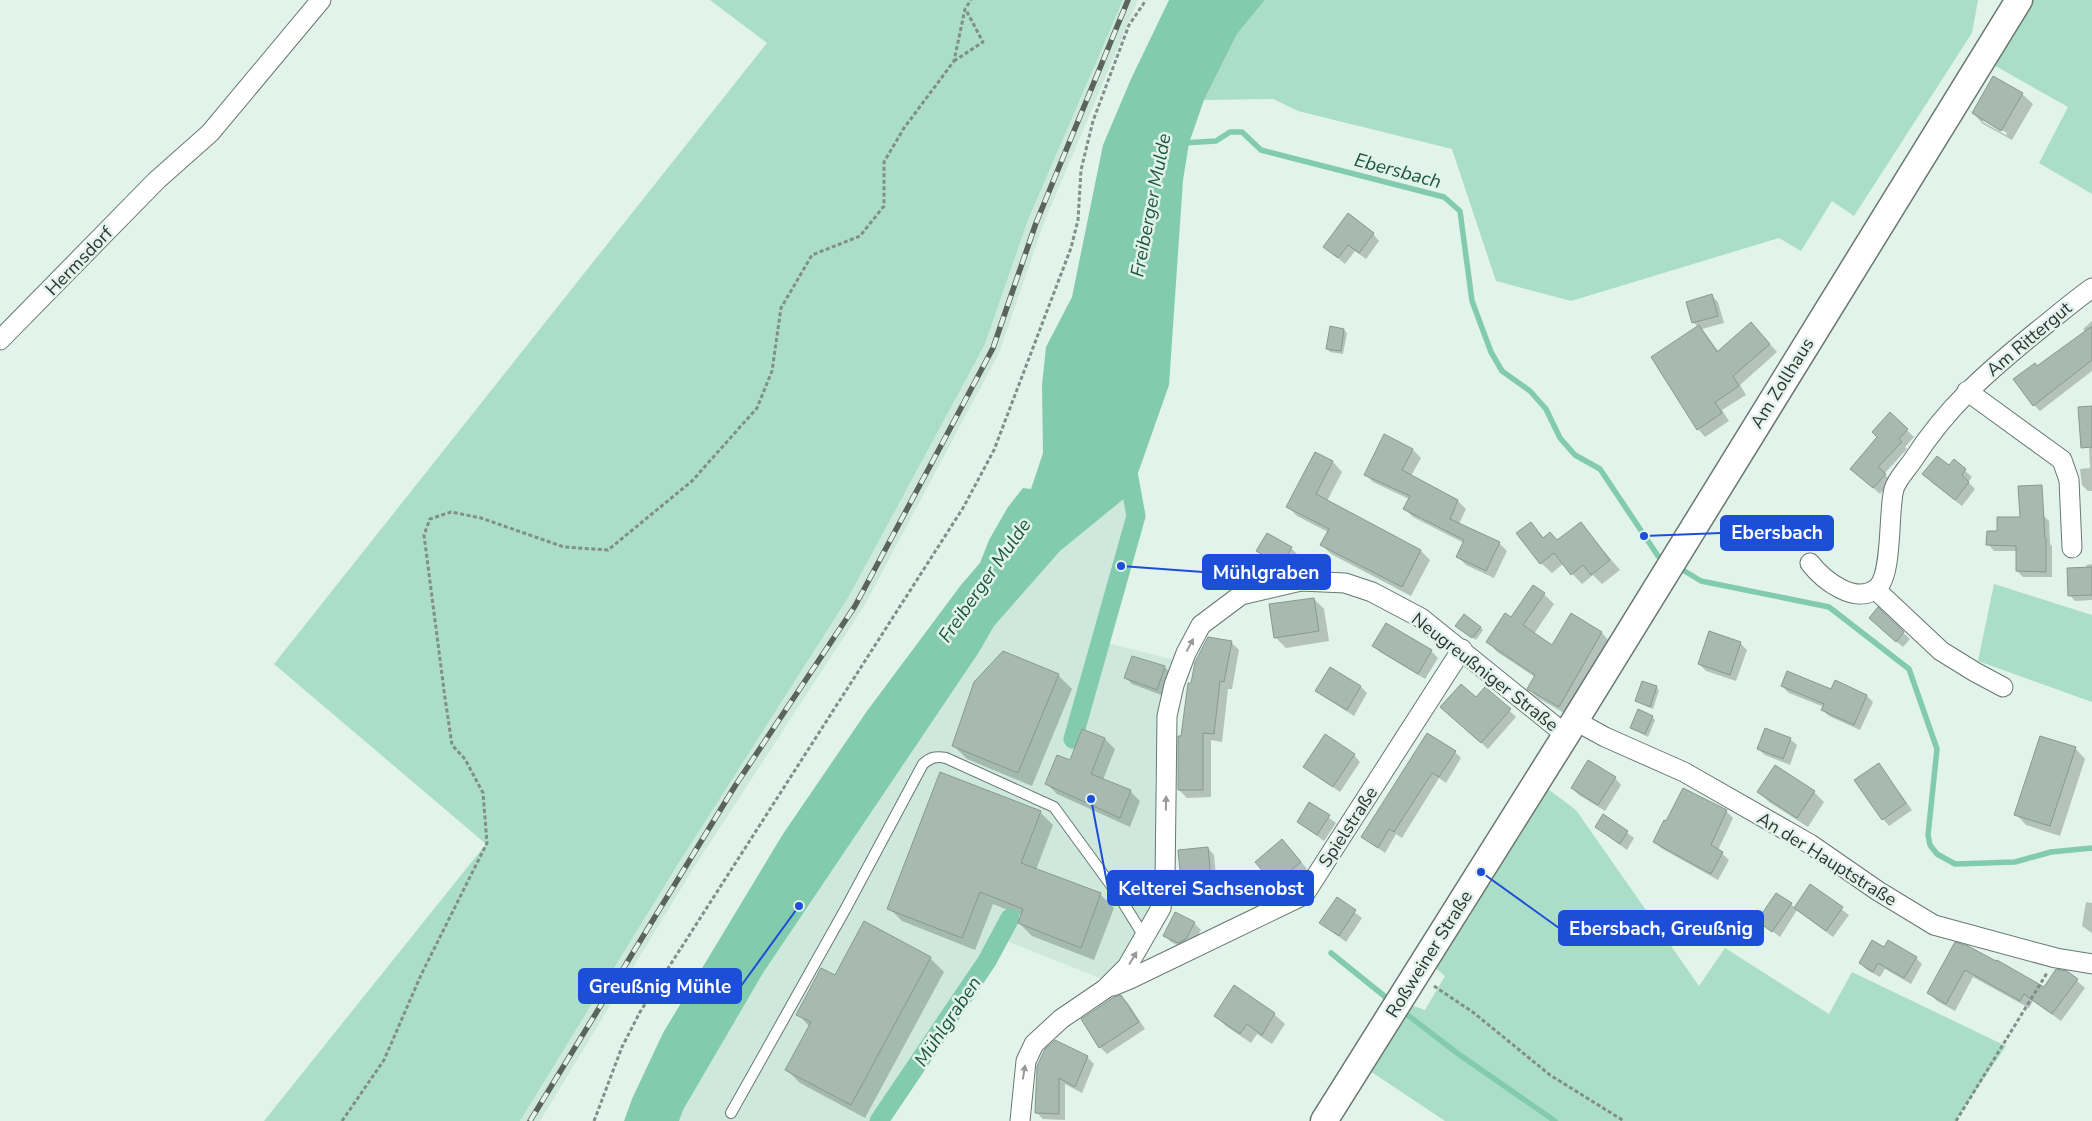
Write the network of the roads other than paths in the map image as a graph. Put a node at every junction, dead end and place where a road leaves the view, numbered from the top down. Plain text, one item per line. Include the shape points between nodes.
1 (321, 0) edge
2 (2018, 0) edge
3 (2092, 288) edge
4 (0, 340) edge
5 (1967, 391) junction
6 (2072, 548) dead end
7 (1810, 563) dead end
8 (1876, 590) junction
9 (1462, 649) junction
10 (2003, 686) dead end
11 (1570, 727) junction
12 (1144, 938) junction
13 (2092, 964) edge
14 (1105, 989) junction
15 (731, 1113) dead end
16 (1020, 1121) edge
17 (1324, 1121) edge

1 - 4 street, Hermsdorf via 210,132 157,180
2 - 11 main road, Am Zollhaus
3 - 5 street, Am Rittergut
5 - 6 street, Am Rittergut via 2062,460 2069,480
5 - 8 street, Am Rittergut via 1926,439 1894,489 1883,582
7 - 8 street via 1819,575 1845,591 1860,595
8 - 10 street via 1941,651
9 - 11 street, Neugreußniger Straße via 1543,718
12 -> 9 street, Neugreußniger Straße via 1161,908 1165,883 1167,716 1177,677 1201,625 1241,595 1301,581 1345,583 1372,592 1421,618
9 - 14 street, Spielstraße via 1304,895
11 - 13 street, An der Hauptstraße via 1605,737 1684,772 1793,834 1934,925 2056,958
11 - 17 main road, Roßweiner Straße
14 -> 12 street, Neugreußniger Straße via 1128,966
12 - 15 lane via 1119,896 1054,807 946,758 937,756 929,759 923,764
16 -> 14 street, Neugreußniger Straße via 1026,1061 1034,1044 1061,1019

